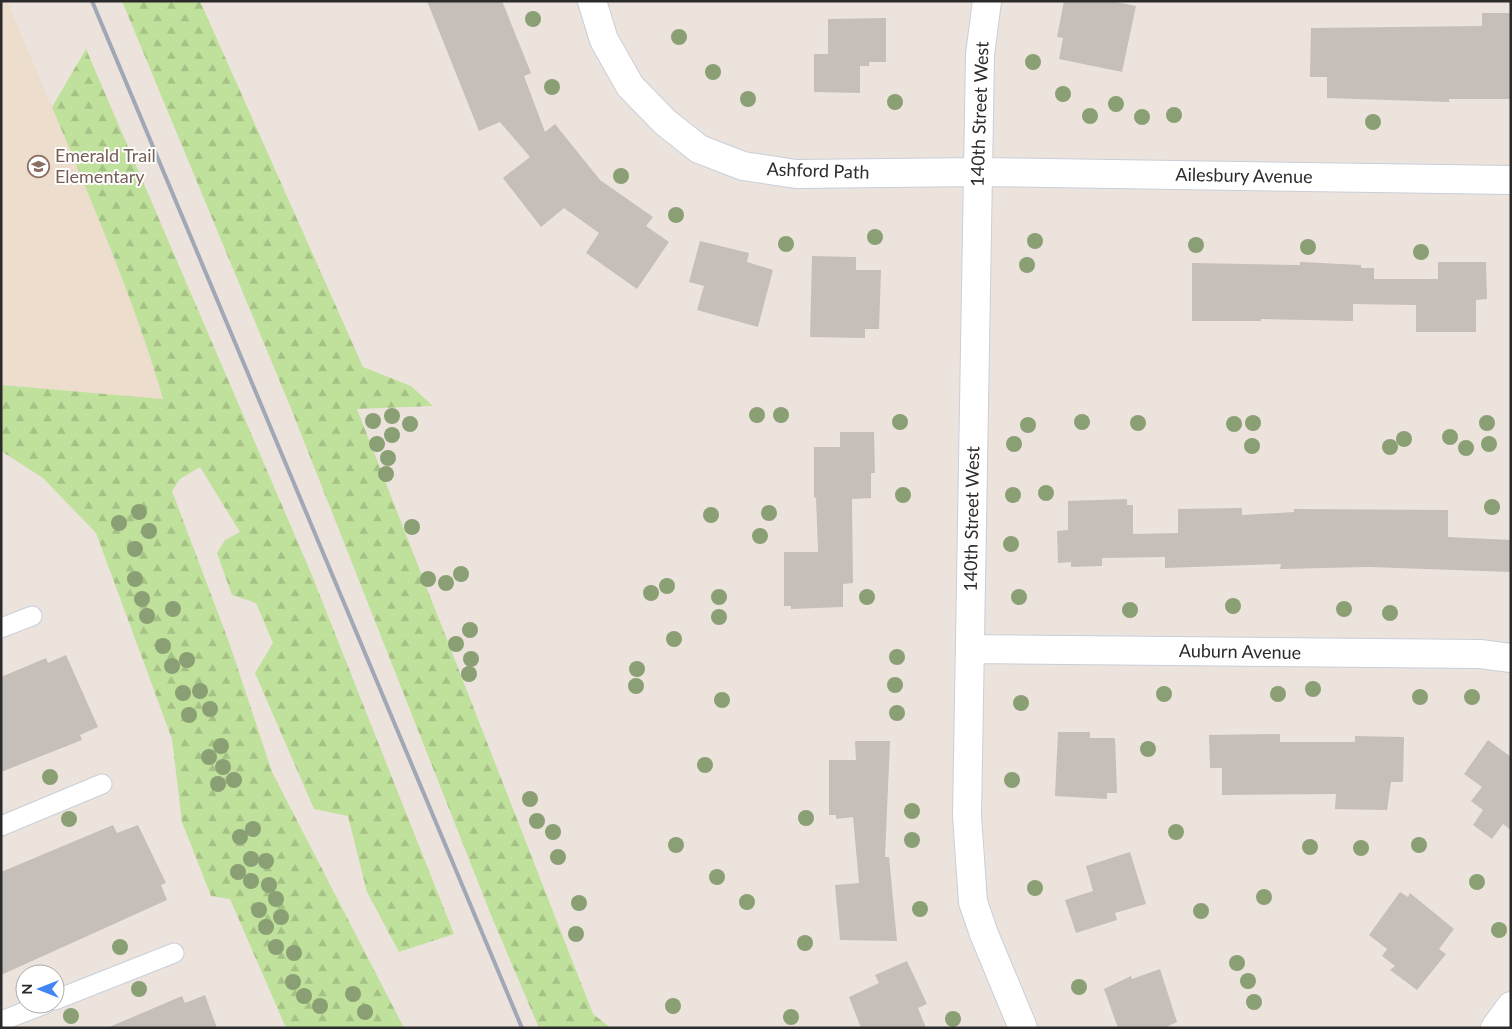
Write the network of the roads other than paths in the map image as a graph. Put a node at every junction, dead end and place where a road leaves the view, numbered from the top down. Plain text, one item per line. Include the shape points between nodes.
1 (592, 1) edge
2 (987, 1) edge
3 (978, 172) junction
4 (1511, 180) edge
5 (32, 616) dead end
6 (1, 628) edge
7 (970, 648) junction
8 (1511, 658) edge
9 (102, 784) dead end
10 (1, 826) edge
11 (174, 953) dead end
12 (65, 996) edge
13 (1511, 1006) edge
14 (21, 1014) edge
15 (1, 1022) edge
16 (1023, 1028) edge
17 (1495, 1028) edge

1 - 3 street, Ashford Path via 604,40 630,86 665,122 699,149 743,166 796,174
2 - 3 street, 140th Street West via 980,55
3 - 4 street, Ailesbury Avenue
3 - 7 street, 140th Street West
5 - 6 lane
7 - 8 street, Auburn Avenue via 1480,654
7 - 16 street, 140th Street West via 967,816 973,902
9 - 10 lane
11 - 12 lane
13 - 17 street
14 - 15 lane

